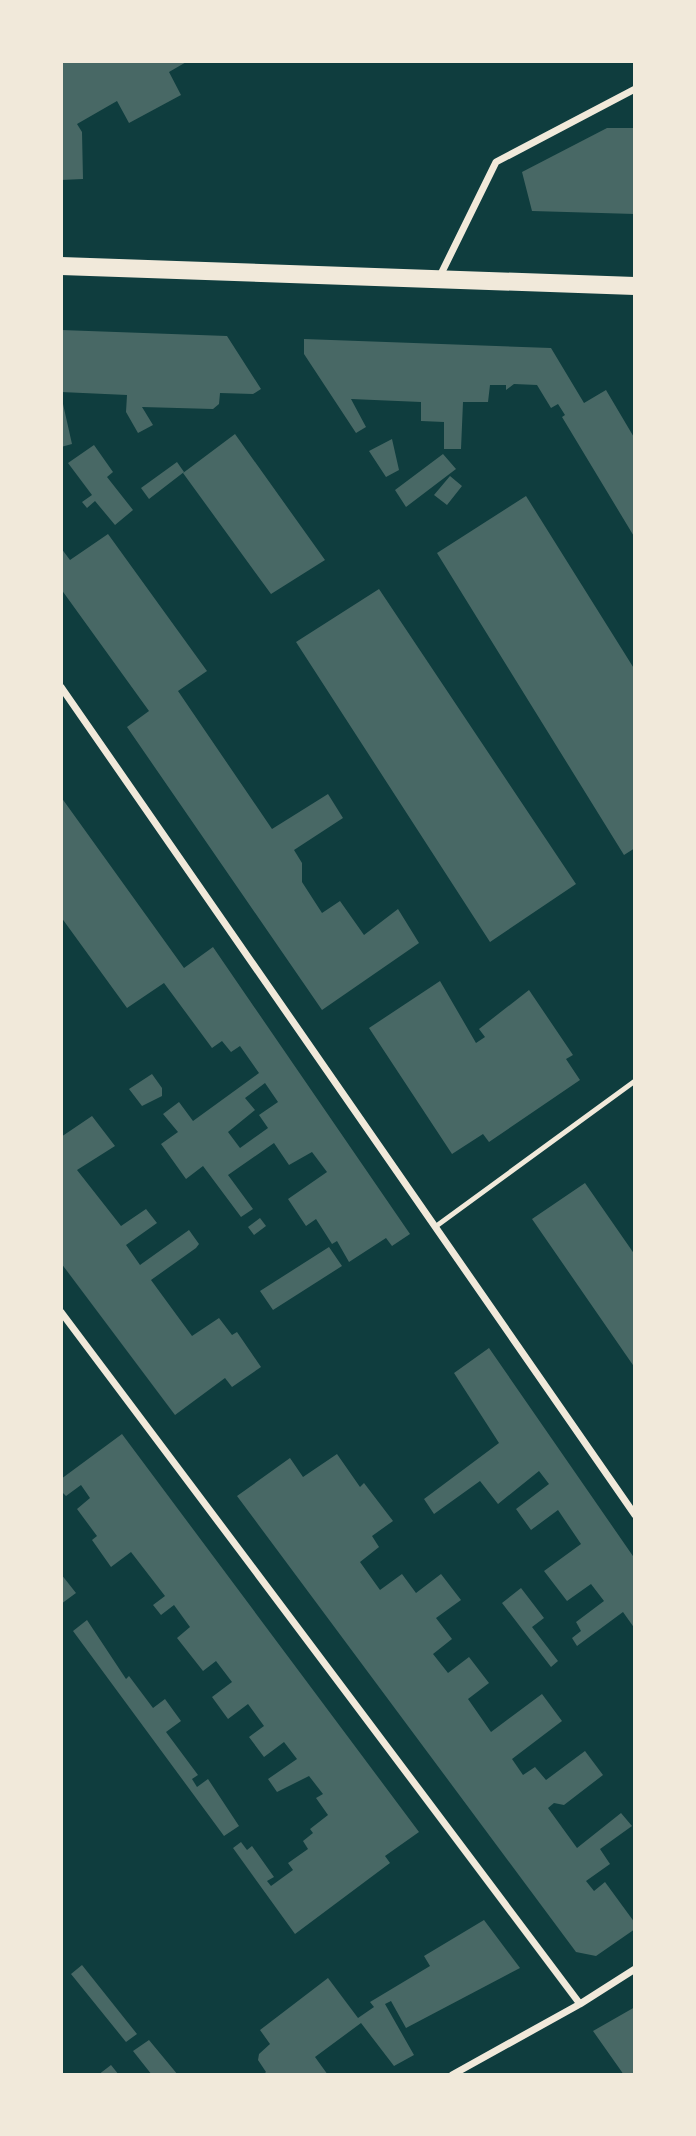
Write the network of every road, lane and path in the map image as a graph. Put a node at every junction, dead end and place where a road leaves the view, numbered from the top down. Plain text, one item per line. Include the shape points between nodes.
1 (635, 89) edge
2 (61, 265) edge
3 (439, 279) junction
4 (635, 286) edge
5 (61, 687) edge
6 (635, 1081) edge
7 (435, 1227) junction
8 (61, 1312) edge
9 (635, 1515) edge
10 (635, 1969) edge
11 (580, 2004) junction
12 (452, 2075) edge

1 - 3 street via 496,162
2 - 3 main road
3 - 4 main road
5 - 7 street
6 - 7 lane
7 - 9 street
8 - 11 street
10 - 11 street
11 - 12 street

